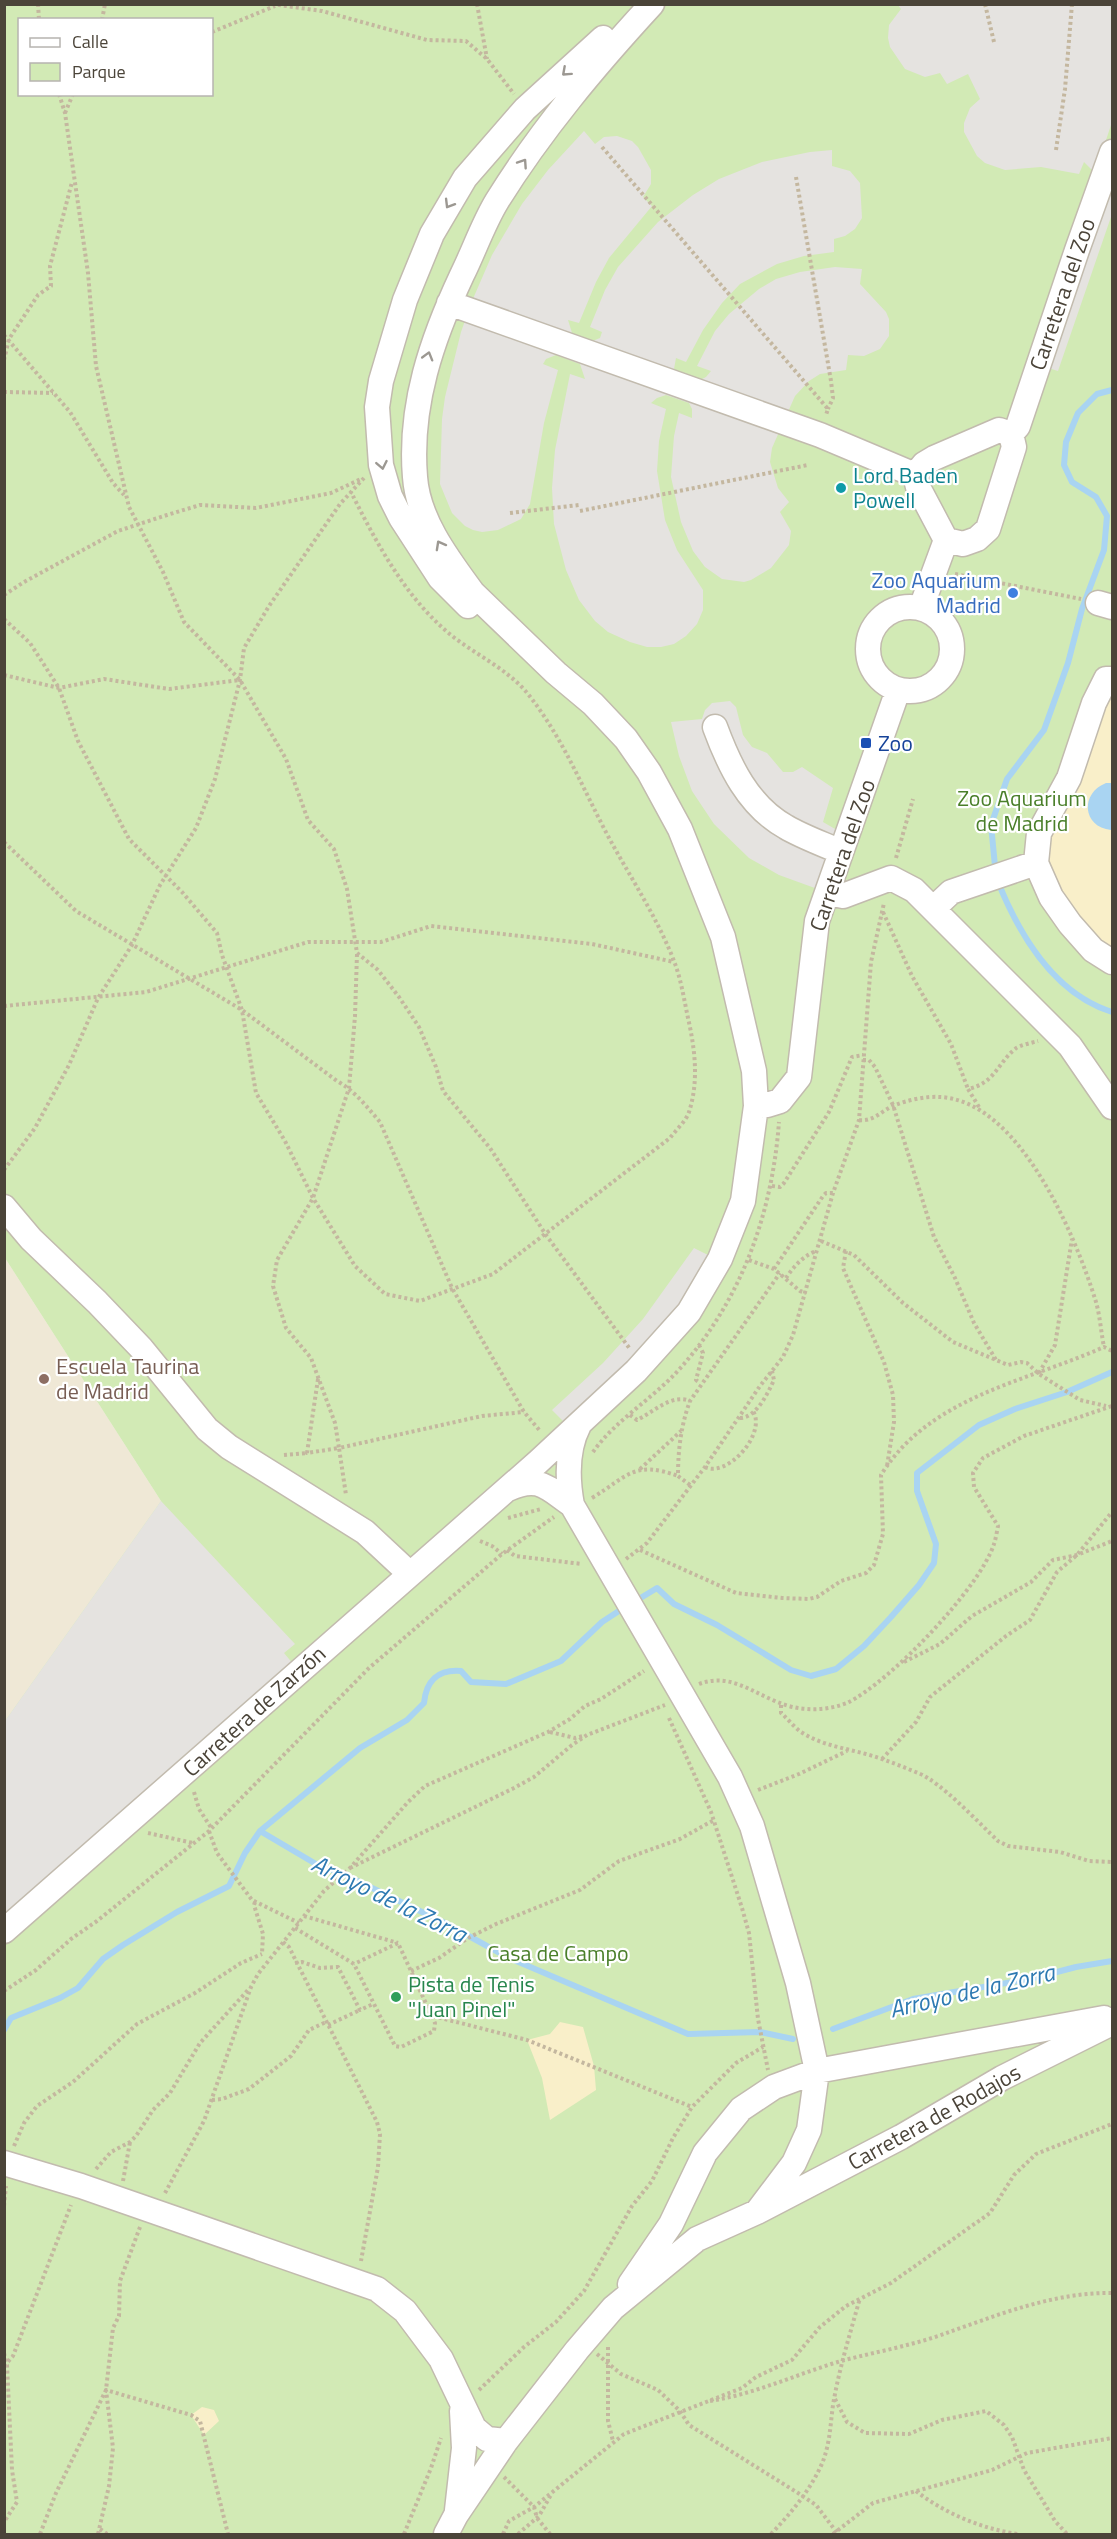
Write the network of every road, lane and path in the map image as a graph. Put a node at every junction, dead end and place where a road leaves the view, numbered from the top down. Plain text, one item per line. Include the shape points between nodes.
1 (477, 4) edge
2 (640, 4) edge
3 (652, 4) edge
4 (985, 4) edge
5 (1072, 4) edge
6 (274, 5) edge
7 (213, 32) edge
8 (994, 42) dead end
9 (487, 59) junction
10 (60, 96) edge
11 (72, 96) edge
12 (525, 109) junction
13 (65, 112) junction
14 (602, 147) dead end
15 (1056, 150) dead end
16 (1113, 152) edge
17 (796, 177) dead end
18 (73, 178) junction
19 (465, 178) junction
20 (496, 203) junction
21 (449, 303) junction
22 (4, 335) edge
23 (9, 339) junction
24 (4, 360) edge
25 (4, 373) edge
26 (4, 390) edge
27 (54, 393) junction
28 (376, 407) junction
29 (828, 409) junction
30 (417, 411) junction
31 (823, 423) dead end
32 (1011, 434) junction
33 (808, 465) dead end
34 (373, 471) junction
35 (915, 475) junction
36 (351, 492) junction
37 (126, 497) junction
38 (579, 505) dead end
39 (580, 511) dead end
40 (510, 513) dead end
41 (138, 525) junction
42 (946, 540) junction
43 (934, 570) junction
44 (4, 595) edge
45 (1073, 597) dead end
46 (921, 608) junction
47 (4, 619) edge
48 (556, 673) junction
49 (4, 675) edge
50 (1113, 679) edge
51 (240, 680) junction
52 (59, 688) junction
53 (898, 690) junction
54 (715, 727) dead end
55 (913, 799) dead end
56 (4, 842) edge
57 (841, 852) junction
58 (1036, 863) junction
59 (166, 876) junction
60 (891, 878) junction
61 (828, 892) junction
62 (934, 908) junction
63 (882, 910) junction
64 (357, 942) junction
65 (132, 945) junction
66 (357, 954) junction
67 (675, 962) junction
68 (1113, 962) edge
69 (226, 967) junction
70 (188, 978) junction
71 (100, 996) junction
72 (4, 1006) edge
73 (242, 1010) junction
74 (1059, 1035) junction
75 (863, 1058) junction
76 (349, 1088) junction
77 (968, 1089) junction
78 (893, 1105) junction
79 (756, 1106) junction
80 (1113, 1107) edge
81 (981, 1110) junction
82 (858, 1120) junction
83 (4, 1170) edge
84 (772, 1186) dead end
85 (833, 1193) junction
86 (313, 1198) junction
87 (4, 1207) edge
88 (546, 1235) junction
89 (1073, 1238) junction
90 (821, 1241) junction
91 (818, 1251) junction
92 (846, 1251) junction
93 (749, 1260) dead end
94 (774, 1269) junction
95 (780, 1273) junction
96 (786, 1278) junction
97 (452, 1288) junction
98 (806, 1293) junction
99 (699, 1345) dead end
100 (1104, 1347) junction
101 (1113, 1351) edge
102 (997, 1361) junction
103 (642, 1365) junction
104 (772, 1371) junction
105 (1039, 1374) junction
106 (318, 1378) junction
107 (700, 1383) junction
108 (690, 1401) junction
109 (1111, 1407) edge
110 (753, 1411) junction
111 (524, 1412) junction
112 (630, 1415) dead end
113 (740, 1418) junction
114 (580, 1424) junction
115 (682, 1431) junction
116 (339, 1448) junction
117 (546, 1454) junction
118 (886, 1466) junction
119 (705, 1467) junction
120 (639, 1470) junction
121 (678, 1476) junction
122 (690, 1485) junction
123 (503, 1492) junction
124 (578, 1498) junction
125 (1113, 1512) edge
126 (552, 1518) junction
127 (351, 1523) junction
128 (499, 1524) dead end
129 (484, 1537) dead end
130 (480, 1541) dead end
131 (1113, 1541) edge
132 (507, 1550) junction
133 (640, 1550) junction
134 (1077, 1555) junction
135 (582, 1563) dead end
136 (619, 1566) junction
137 (409, 1573) junction
138 (898, 1666) junction
139 (651, 1667) junction
140 (671, 1694) junction
141 (782, 1705) junction
142 (664, 1707) junction
143 (669, 1717) dead end
144 (548, 1732) junction
145 (587, 1735) junction
146 (847, 1750) junction
147 (882, 1759) junction
148 (182, 1775) junction
149 (740, 1798) junction
150 (711, 1812) junction
151 (131, 1820) junction
152 (714, 1820) junction
153 (211, 1830) junction
154 (194, 1843) junction
155 (1113, 1862) edge
156 (350, 1868) junction
157 (255, 1902) junction
158 (304, 1915) junction
159 (299, 1923) junction
160 (294, 1929) junction
161 (6, 1931) edge
162 (283, 1942) junction
163 (398, 1943) junction
164 (262, 1954) junction
165 (268, 1959) junction
166 (295, 1963) junction
167 (354, 1964) junction
168 (411, 1971) junction
169 (251, 1987) junction
170 (4, 1991) edge
171 (373, 2004) junction
172 (360, 2010) junction
173 (433, 2016) junction
174 (1113, 2016) edge
175 (327, 2024) junction
176 (1113, 2024) edge
177 (763, 2047) junction
178 (817, 2071) junction
179 (774, 2087) junction
180 (212, 2100) junction
181 (692, 2107) junction
182 (1113, 2124) edge
183 (130, 2142) junction
184 (7, 2164) edge
185 (81, 2186) junction
186 (117, 2199) junction
187 (4, 2206) edge
188 (152, 2211) junction
189 (757, 2212) junction
190 (354, 2280) junction
191 (1113, 2293) edge
192 (861, 2298) junction
193 (613, 2308) junction
194 (608, 2341) dead end
195 (583, 2342) junction
196 (4, 2353) edge
197 (842, 2361) junction
198 (607, 2363) junction
199 (6, 2366) edge
200 (106, 2390) junction
201 (835, 2399) junction
202 (700, 2403) junction
203 (462, 2405) junction
204 (680, 2411) junction
205 (1113, 2438) edge
206 (506, 2441) junction
207 (613, 2441) junction
208 (1019, 2456) junction
209 (488, 2467) junction
210 (916, 2491) junction
211 (552, 2493) junction
212 (804, 2496) junction
213 (534, 2507) junction
214 (537, 2518) junction
215 (4, 2523) edge
216 (451, 2525) edge
217 (100, 2529) junction
218 (835, 2534) edge
219 (39, 2535) edge
220 (98, 2535) edge
221 (107, 2535) edge
222 (228, 2535) edge
223 (404, 2535) edge
224 (503, 2535) edge
225 (518, 2535) edge
226 (550, 2535) edge
227 (771, 2535) edge
228 (1017, 2535) edge
229 (1067, 2535) edge

1 - 9 path
2 -> 12 street, Carretera de Zarzón
20 -> 3 street, Carretera de Zarzón via 553,119
4 - 8 path
5 - 15 path
6 - 7 path
6 - 9 path via 322,11 427,40 466,41
9 - 12 path
10 - 13 path
11 - 13 path
12 - 19 street, Carretera de Zarzón
13 - 18 path
14 - 29 path
16 - 32 street, Carretera del Zoo via 1018,426
17 - 29 path via 831,381 833,398
18 - 23 path via 50,266 51,286 38,295
18 - 37 path via 88,273 96,366
19 - 20 street via 477,172 492,177
19 -> 28 street, Carretera de Zarzón via 432,234 405,300
20 - 21 street, Carretera de Zarzón
30 -> 21 street, Carretera de Zarzón via 428,357
21 - 35 street via 820,435
22 - 23 path
23 - 24 path
23 - 27 path
25 - 26 path
26 - 27 path
27 - 37 path
28 - 30 street via 385,421 399,429 406,427
28 - 34 street, Carretera de Zarzón
29 - 31 path
48 -> 30 street, Carretera de Zarzón via 473,593 428,524 415,477
32 - 35 street via 999,430 934,458
32 - 42 street via 1014,447 988,529 963,544
33 - 39 path
34 - 36 path
34 - 41 path via 330,493 256,508 200,505
34 -> 48 street, Carretera de Zarzón via 440,578 503,636
35 - 42 street
36 - 51 path via 269,606 244,648
36 - 67 path via 380,548 418,604 453,636 507,674 527,693 548,723 570,756
37 - 41 path
38 - 40 path
41 - 44 path via 118,531
41 - 51 path via 184,622
42 - 43 street
43 - 45 path
43 - 46 street
46 - 53 street via 896,609 884,615 869,636 869,662 875,674
46 - 53 street via 944,623 950,635 951,662 935,684 922,690
47 - 52 path via 30,643
48 - 79 street, Carretera de Zarzón via 626,739 680,829 723,937 754,1071
49 - 52 path
50 - 58 street via 1106,679 1069,778 1039,833
51 - 52 path via 169,689 104,679
51 - 59 path via 215,779 196,828
51 - 64 path via 286,759 309,820 334,849
52 - 59 path via 78,741 129,839
53 - 57 street, Carretera del Zoo
54 - 57 street via 731,768 760,806 786,827
55 - 60 path
56 - 65 path via 75,911
57 - 61 street, Carretera del Zoo
58 - 62 street via 951,892
58 - 68 street via 1051,897 1070,924 1093,950
59 - 65 path
59 - 69 path via 217,933
60 - 61 street via 843,896
60 - 62 street via 914,890
60 - 63 path
61 - 79 street, Carretera del Zoo via 814,937 799,1077 780,1101
62 - 74 street
63 - 75 path via 871,962
63 - 77 path via 912,976 951,1044
64 - 66 path
64 - 67 path via 381,942 431,927 592,944
64 - 69 path via 309,942
65 - 70 path
65 - 71 path
66 - 76 path
66 - 88 path via 378,970 414,1020 443,1091 490,1148
67 - 88 path via 696,1053 689,1115 670,1138
69 - 70 path
69 - 73 path
70 - 71 path via 146,992
70 - 73 path
71 - 72 path
71 - 83 path via 41,1117
73 - 76 path
73 - 86 path via 256,1093
74 - 77 path via 1016,1048 997,1072
74 - 80 street
75 - 78 path via 875,1067
75 - 82 path
75 - 84 path via 852,1057 829,1112 784,1184
76 - 86 path
76 - 97 path via 380,1122
77 - 81 path
78 - 81 path via 941,1096
78 - 82 path via 871,1119
78 - 102 path via 934,1237 974,1323
79 - 103 street, Carretera de Zarzón via 743,1201 720,1259 689,1312
81 - 89 path via 1008,1132 1053,1196
82 - 85 path
85 - 90 path
85 - 94 path via 823,1196
86 - 97 path via 355,1266 385,1294 420,1301
86 - 106 path via 277,1260 273,1286 286,1328 311,1358
87 - 127 street via 141,1348 207,1428 230,1447
88 - 97 path via 493,1274
88 - 103 path
89 - 100 path via 1096,1304
89 - 105 path via 1055,1345
90 - 91 path
90 - 92 path
91 - 96 path via 798,1263
91 - 98 path
92 - 102 path via 953,1342
92 - 118 path via 843,1268 884,1362 893,1395 894,1422
93 - 94 path
94 - 95 path
95 - 96 path
95 - 107 path
96 - 98 path
97 - 111 path
98 - 104 path via 788,1348
99 - 107 path via 703,1353 696,1377
100 - 101 path
100 - 105 path
102 - 105 path via 1008,1365 1027,1363
103 - 114 street, Carretera de Zarzón
104 - 110 path via 775,1377 766,1397
104 - 113 path
105 - 109 path via 1080,1400
105 - 118 path via 958,1404 934,1420
106 - 116 path via 335,1423
106 - 116 path via 307,1453
107 - 108 path
108 - 112 path via 675,1399 637,1420
108 - 115 path
109 - 138 path via 1024,1436 983,1458 973,1473 974,1487 998,1526 994,1545 969,1588
110 - 113 path
110 - 119 path via 756,1425 746,1449 715,1469
111 - 116 path via 482,1416
111 - 117 path
113 - 119 path
114 - 117 street, Carretera de Zarzón
114 - 124 street, Carretera de Zarzón via 570,1451
115 - 120 path
115 - 121 path
116 - 127 path
117 - 123 street, Carretera de Zarzón
117 - 124 street via 546,1461
118 - 133 path via 881,1475 883,1534 874,1565 866,1573 841,1581 817,1597 782,1599 736,1593
119 - 122 path
120 - 121 path via 655,1468
120 - 124 path
121 - 122 path
122 - 133 path
123 - 124 street, Carretera de Zarzón via 531,1481
123 - 137 street, Carretera de Zarzón
124 - 126 path
124 - 136 street
125 - 134 path
126 - 128 path via 546,1511 535,1509
126 - 132 path
127 - 137 street
129 - 130 path
131 - 134 path
132 - 135 path via 515,1556
132 - 153 path via 369,1668
133 - 136 path
134 - 138 path via 1053,1560 1031,1581 972,1616 940,1644
134 - 147 path via 1057,1572 1030,1620 930,1697 916,1722
136 - 139 street
137 - 148 street, Carretera de Zarzón
138 - 141 path via 838,1706 805,1709
139 - 140 street
139 - 144 path
140 - 141 path via 725,1679
140 - 142 path
140 - 142 path
140 - 149 street
141 - 146 path via 781,1713 800,1731
142 - 145 path
143 - 150 path
144 - 145 path via 575,1738
144 - 156 path via 425,1786
145 - 156 path via 534,1777
146 - 147 path
146 - 149 path
147 - 155 path via 919,1773 998,1841 1060,1851 1089,1861
148 - 151 street, Carretera de Zarzón
148 - 153 path via 191,1785
149 - 150 path
149 - 178 street via 769,1878
150 - 152 path
151 - 154 path via 146,1833
151 - 161 street, Carretera de Zarzón
152 - 168 path via 680,1839 619,1861 575,1893 509,1917
152 - 177 path via 749,1933
153 - 154 path
153 - 157 path via 217,1852
154 - 170 path via 36,1970
156 - 158 path
157 - 159 path
157 - 164 path via 263,1934
158 - 159 path
158 - 163 path
159 - 160 path
160 - 162 path
160 - 167 path
162 - 165 path
162 - 166 path
163 - 167 path
163 - 168 path
164 - 165 path
164 - 184 path via 136,2024 73,2082 37,2106 14,2142
165 - 169 path
166 - 172 path via 340,1968
166 - 175 path
167 - 171 path
168 - 173 path
169 - 180 path
169 - 183 path via 200,2043 170,2093
171 - 172 path
171 - 173 path via 396,2047 434,2031
172 - 175 path
173 - 181 path via 527,2040
174 - 178 street
175 - 180 path via 309,2030 291,2056 249,2089
175 - 190 path via 372,2109 380,2134 369,2220
176 - 189 street, Carretera de Rodajos via 1002,2078 901,2137
177 - 179 path
177 - 181 path via 736,2063
178 - 179 street
178 - 189 street via 809,2130 795,2163
179 - 193 street via 741,2109 705,2153 671,2224
180 - 188 path via 161,2201
181 - 203 path via 584,2291 556,2322
182 - 192 path via 1036,2154 1014,2175 990,2213 891,2283
183 - 185 path via 111,2152
183 - 186 path
184 - 185 street
184 - 187 path
185 - 186 street
185 - 199 path
186 - 188 street
188 - 190 street
188 - 200 path via 120,2281 119,2316 113,2328
189 - 193 street, Carretera de Rodajos via 697,2239
190 - 203 street via 377,2289 405,2311 441,2359
191 - 197 path via 1044,2302 942,2335
192 - 197 path
192 - 202 path via 820,2327 792,2360 742,2388
193 - 195 street
194 - 198 path
195 - 198 path
195 - 206 street
196 - 199 path
197 - 201 path
197 - 202 path via 734,2397
198 - 204 path via 621,2374 658,2390
198 - 207 path via 608,2421
199 - 215 path via 17,2502
200 - 217 path via 113,2448 110,2487
200 - 219 path
200 - 222 path via 200,2421
201 - 208 path via 847,2422 865,2433 909,2434 942,2420 986,2411 1004,2425
201 - 212 path via 830,2441
202 - 204 path
203 - 206 street via 474,2428 487,2439
203 - 216 street via 464,2448
203 - 223 path via 439,2443
204 - 207 path
204 - 212 path via 689,2425
205 - 208 path
206 - 209 street
207 - 211 path
208 - 210 path via 992,2470
208 - 229 path
209 - 213 path via 501,2474
209 - 216 street
210 - 218 path via 873,2504
210 - 228 path via 933,2505 996,2531
211 - 213 path
211 - 214 path
212 - 218 path via 816,2505
212 - 227 path
213 - 214 path
213 - 224 path via 509,2521
214 - 225 path
214 - 226 path
217 - 220 path
217 - 221 path

